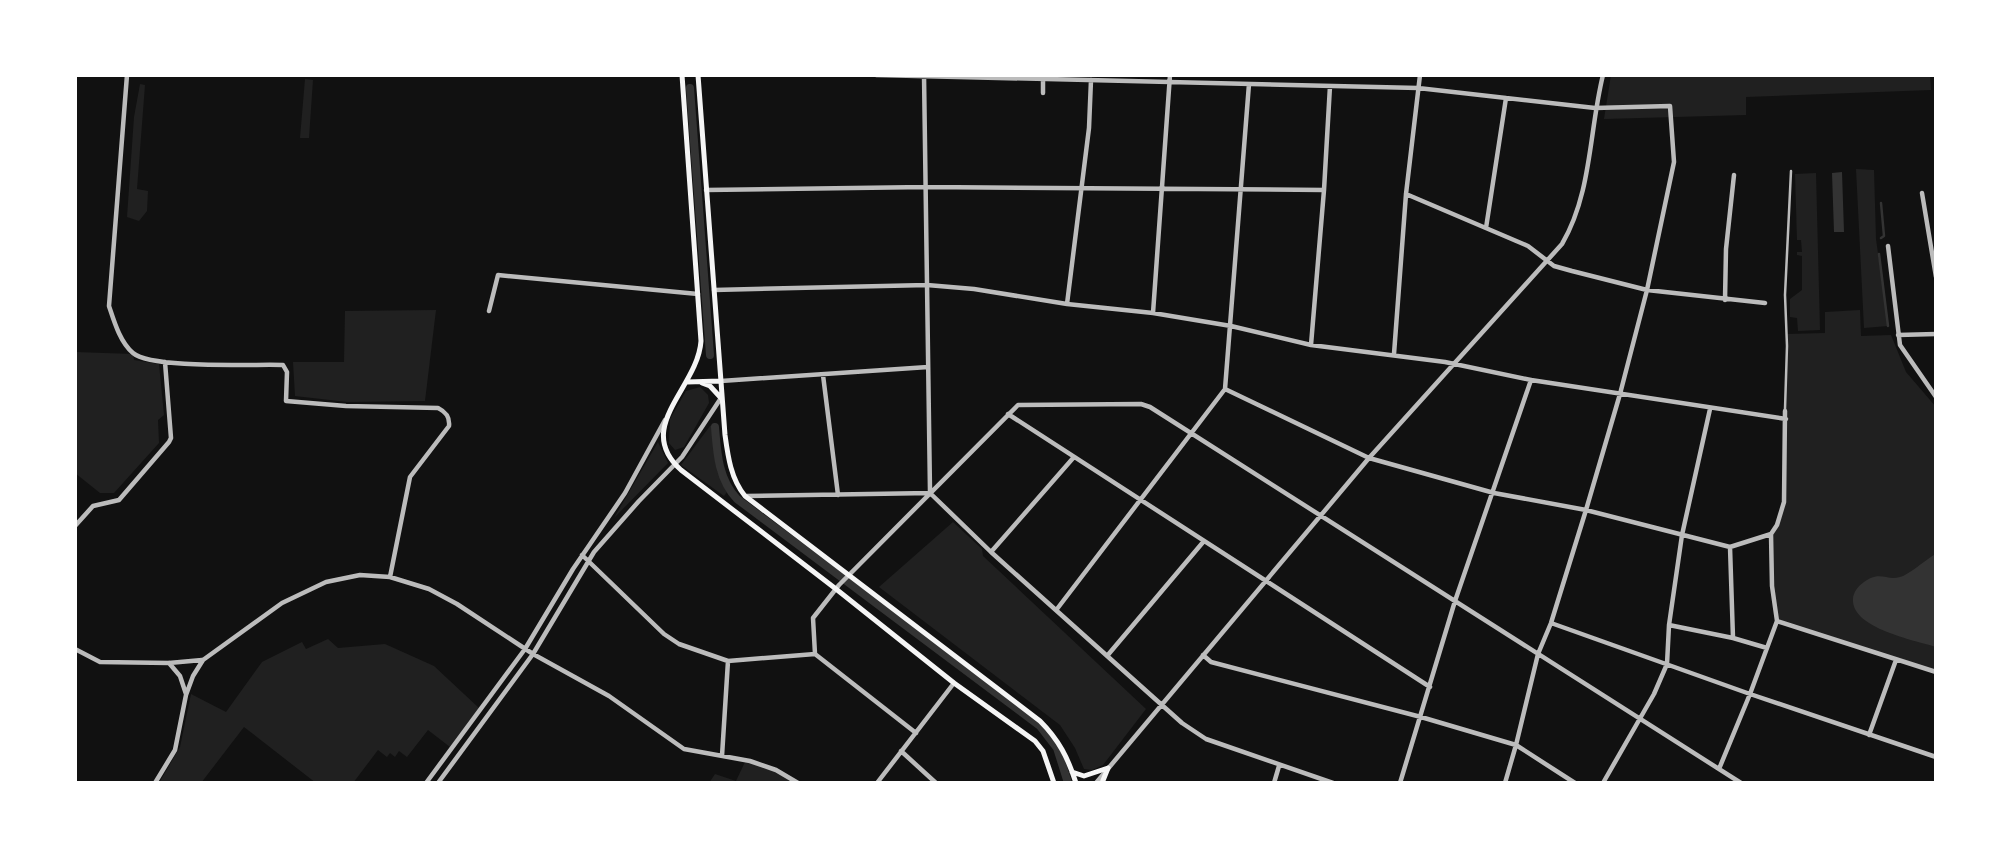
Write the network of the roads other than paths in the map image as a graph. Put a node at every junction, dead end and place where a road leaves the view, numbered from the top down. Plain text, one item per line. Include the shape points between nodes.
1 (127, 75) edge
2 (682, 75) edge
3 (698, 75) edge
4 (876, 75) edge
5 (1170, 75) edge
6 (1420, 75) edge
7 (1603, 75) edge
8 (924, 76) edge
9 (1043, 77) edge
10 (1091, 80) junction
11 (1170, 82) junction
12 (1249, 84) junction
13 (1330, 86) junction
14 (1418, 88) junction
15 (1042, 93) dead end
16 (1506, 98) junction
17 (1595, 108) junction
18 (1791, 172) dead end
19 (1734, 175) dead end
20 (926, 187) junction
21 (1081, 189) junction
22 (706, 190) junction
23 (1162, 190) junction
24 (1240, 190) junction
25 (1324, 190) junction
26 (1922, 193) dead end
27 (1406, 194) junction
28 (1486, 228) junction
29 (1888, 246) dead end
30 (1934, 255) edge
31 (1547, 261) junction
32 (1936, 277) edge
33 (927, 285) junction
34 (713, 290) junction
35 (1647, 290) junction
36 (698, 294) junction
37 (1725, 300) junction
38 (1765, 303) dead end
39 (1067, 304) junction
40 (489, 312) dead end
41 (1153, 313) junction
42 (1231, 326) junction
43 (1936, 334) edge
44 (1898, 335) junction
45 (1311, 345) junction
46 (1394, 354) junction
47 (165, 362) junction
48 (1453, 363) junction
49 (928, 367) junction
50 (823, 375) junction
51 (1531, 380) junction
52 (720, 381) junction
53 (687, 382) junction
54 (701, 382) junction
55 (1225, 389) junction
56 (1620, 394) junction
57 (1936, 397) edge
58 (721, 398) junction
59 (1710, 409) junction
60 (1785, 411) joint
61 (1008, 414) junction
62 (665, 419) junction
63 (1786, 419) junction
64 (1191, 433) junction
65 (1074, 457) junction
66 (1369, 458) junction
67 (676, 465) junction
68 (930, 493) junction
69 (1494, 493) junction
70 (838, 495) junction
71 (745, 496) junction
72 (1141, 500) junction
73 (1586, 510) junction
74 (1323, 516) junction
75 (75, 526) edge
76 (1771, 534) junction
77 (1682, 535) junction
78 (1204, 541) junction
79 (1730, 547) junction
80 (991, 552) junction
81 (582, 555) junction
82 (589, 559) junction
83 (390, 577) junction
84 (847, 577) junction
85 (1265, 580) junction
86 (838, 587) junction
87 (1455, 601) junction
88 (1056, 609) junction
89 (1777, 621) junction
90 (1551, 622) junction
91 (1669, 625) junction
92 (1733, 638) junction
93 (1767, 648) junction
94 (75, 649) edge
95 (524, 649) junction
96 (533, 654) junction
97 (815, 654) junction
98 (1538, 654) junction
99 (1203, 655) junction
100 (1107, 656) junction
101 (203, 660) junction
102 (1896, 660) junction
103 (728, 661) junction
104 (169, 663) junction
105 (1667, 664) junction
106 (1936, 672) edge
107 (954, 683) junction
108 (1430, 687) junction
109 (186, 695) junction
110 (1750, 695) junction
111 (1162, 705) junction
112 (1421, 717) junction
113 (1638, 718) junction
114 (916, 733) junction
115 (1869, 735) junction
116 (1516, 745) junction
117 (901, 751) junction
118 (722, 756) junction
119 (1936, 757) edge
120 (1279, 766) junction
121 (1108, 768) junction
122 (1719, 769) junction
123 (1072, 772) junction
124 (155, 783) edge
125 (426, 783) edge
126 (438, 783) edge
127 (798, 783) edge
128 (877, 783) edge
129 (936, 783) edge
130 (1054, 783) edge
131 (1076, 783) edge
132 (1096, 783) edge
133 (1102, 783) edge
134 (1274, 783) edge
135 (1332, 783) edge
136 (1400, 783) edge
137 (1505, 783) edge
138 (1575, 783) edge
139 (1603, 783) edge
140 (1741, 783) edge

1 - 47 street via 109,306 127,345 141,358
2 - 36 main road
3 - 22 main road
4 - 8 street
5 - 11 street
6 - 14 street
7 - 17 street
8 - 9 street
8 - 20 street
9 - 10 street
9 - 15 street
10 - 11 street
10 - 21 street
11 - 12 street
11 - 23 street
12 - 13 street
12 - 24 street
13 - 14 street
13 - 25 street
14 - 16 street
14 - 27 street
16 - 17 street
16 - 28 street
17 - 31 street via 1578,211 1562,244
17 - 35 street via 1670,106 1674,162
18 - 60 street
19 - 37 street
20 - 21 street
20 - 22 street
20 - 33 street
21 - 23 street
21 - 39 street
22 - 34 main road
23 - 24 street
23 - 41 street
24 - 25 street
24 - 42 street
25 - 45 street
26 - 30 street
27 - 28 street
27 - 46 street
28 - 31 street via 1528,246
29 - 44 street
30 - 32 street
31 - 35 street
31 - 48 street
33 - 34 street
33 - 39 street
33 - 49 street
34 - 52 main road
35 - 37 street
35 - 56 street
36 - 40 street via 498,275
36 - 53 main road via 701,350
37 - 38 street
39 - 41 street
41 - 42 street
42 - 45 street
42 - 55 street
43 - 44 street
44 - 57 street via 1903,352
45 - 46 street
46 - 48 street
47 - 75 street via 169,442 119,500 93,506
47 - 83 street via 283,365 286,401 444,411 449,425 410,477
48 - 51 street
48 - 66 street
49 - 50 street
49 - 68 street
50 - 52 street
50 - 70 street
51 - 56 street
51 - 69 street
52 - 54 main road
52 - 58 main road
53 - 54 main road
53 - 62 main road
54 - 58 main road
55 - 64 street
55 - 66 street
56 - 59 street
56 - 73 street
58 - 67 street
58 - 71 main road via 728,457
59 - 63 street
59 - 77 street
60 - 63 street
61 - 64 street via 1021,404 1141,404
61 - 65 street
61 - 68 street
62 - 67 main road via 664,444
62 - 81 street via 625,493
63 - 76 street via 1784,502
64 - 72 street
64 - 74 street
65 - 72 street
65 - 80 street
66 - 69 street
66 - 74 street
67 - 82 street
67 - 86 main road
68 - 70 street
68 - 80 street
68 - 84 street
69 - 73 street
69 - 87 street
70 - 71 street
71 - 84 main road
72 - 78 street
72 - 88 street
73 - 77 street
73 - 90 street
74 - 85 street
74 - 87 street
76 - 79 street
76 - 89 street
77 - 79 street
77 - 91 street
78 - 85 street
78 - 100 street
79 - 92 street
80 - 88 street
81 - 82 street
81 - 95 street
82 - 96 street
82 - 103 street via 664,634
83 - 95 street via 421,585 457,604
83 - 101 street via 348,577 314,587 282,603
84 - 86 street
84 - 123 main road via 1040,721 1060,742
85 - 99 street
85 - 108 street
86 - 97 street via 813,618
86 - 107 main road
87 - 98 street
87 - 108 street
88 - 100 street
89 - 93 street
89 - 102 street
90 - 98 street
90 - 105 street
91 - 92 street
91 - 105 street
92 - 93 street
93 - 110 street
94 - 104 street via 100,662
95 - 96 street
95 - 125 street
96 - 118 street via 603,691 684,748
96 - 126 street
97 - 103 street
97 - 114 street
98 - 113 street
98 - 116 street
99 - 111 street
99 - 112 street via 1211,662
100 - 111 street
101 - 104 street
101 - 109 street
102 - 106 street
102 - 115 street
103 - 118 street
104 - 109 street via 182,680
105 - 110 street
105 - 113 street
107 - 114 street
107 - 130 main road via 1035,741
108 - 112 street
109 - 124 street via 175,750
110 - 115 street
110 - 122 street
111 - 120 street via 1206,739
111 - 121 street
112 - 116 street
112 - 136 street
113 - 122 street
113 - 139 street
114 - 117 street
115 - 119 street
116 - 137 street
116 - 138 street
117 - 128 street
117 - 129 street
118 - 127 street via 776,769
120 - 134 street
120 - 135 street
121 - 123 main road via 1084,776
121 - 132 street
121 - 133 main road
122 - 140 street
123 - 131 main road

